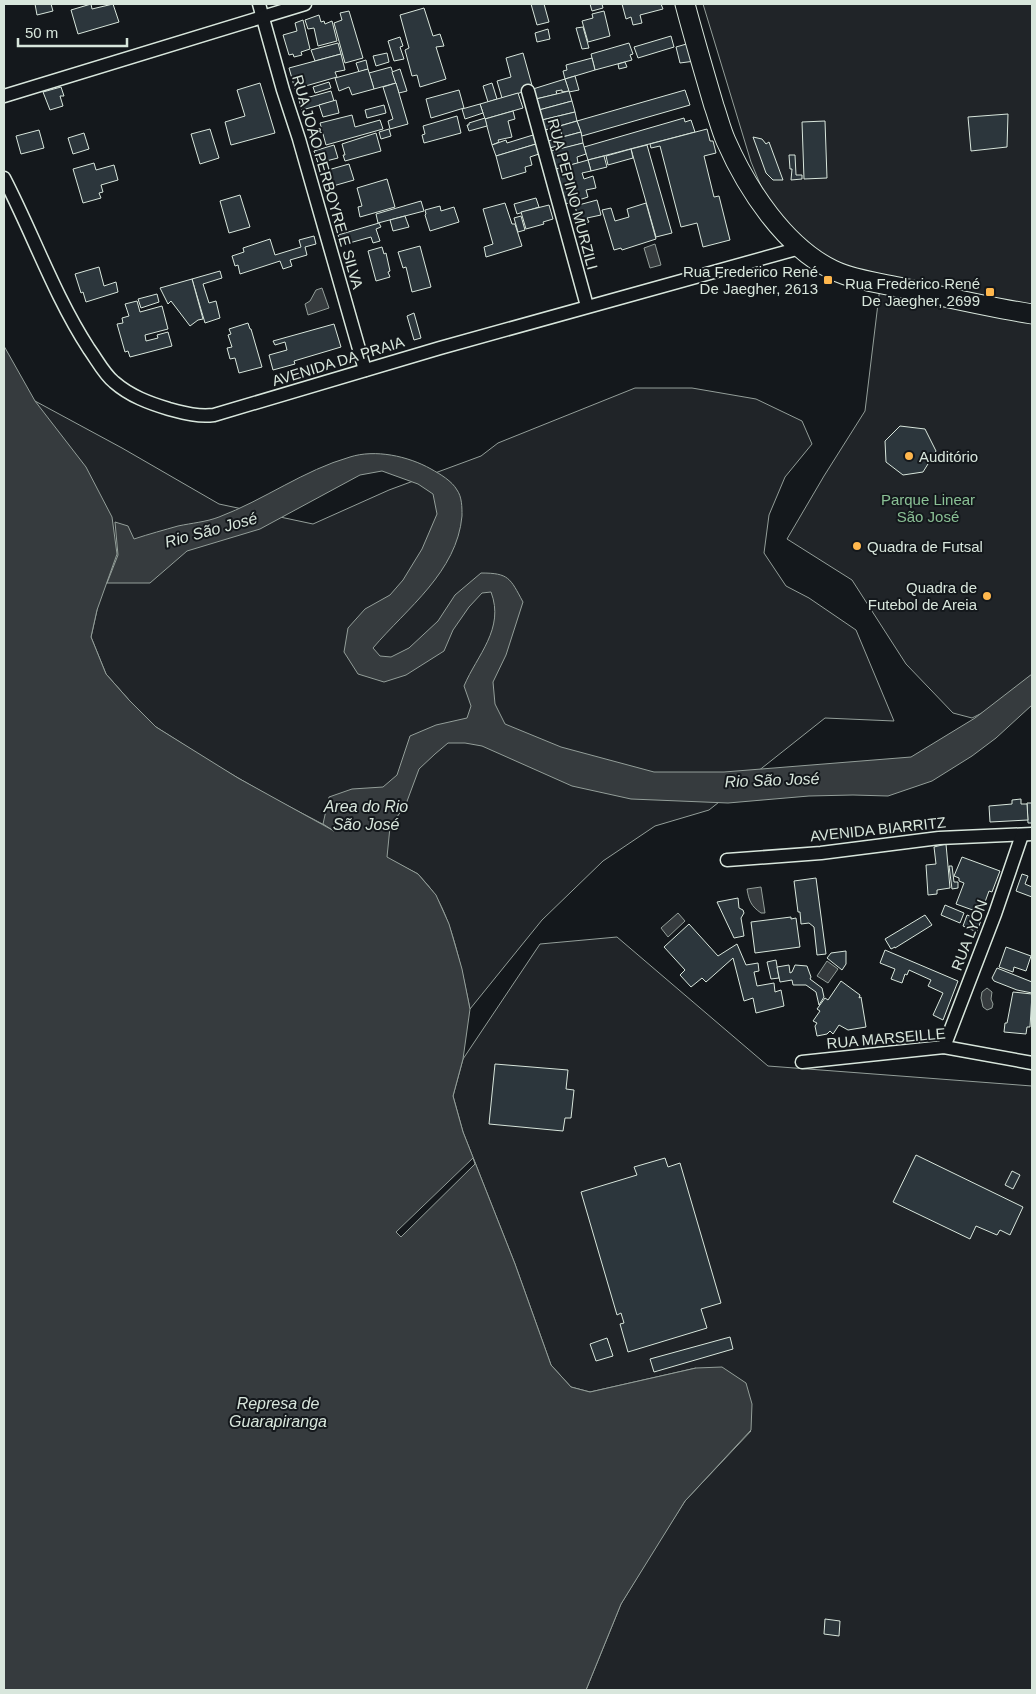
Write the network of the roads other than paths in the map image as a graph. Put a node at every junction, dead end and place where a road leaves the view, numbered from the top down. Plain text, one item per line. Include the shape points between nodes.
1 (305, 4) edge
2 (685, 4) edge
3 (261, 10) edge
4 (528, 91) dead end
5 (4, 96) edge
6 (4, 178) edge
7 (800, 248) junction
8 (587, 306) junction
9 (1032, 314) edge
10 (365, 370) junction
11 (1027, 834) edge
12 (727, 860) dead end
13 (944, 1047) junction
14 (802, 1062) dead end
15 (1032, 1063) edge

1 - 3 street
2 - 7 main road via 726,140 760,201
3 - 5 street
3 - 10 street, RUA JOÃO PERBOYRE E SILVA
4 - 8 street, RUA PEPINO MURZILI
6 - 10 street, AVENIDA DA PRAIA via 69,317 101,368 113,382 132,394 185,414 205,416
7 - 8 street, AVENIDA DA PRAIA
7 - 9 main road via 836,272
8 - 10 street, AVENIDA DA PRAIA
11 - 12 street, AVENIDA BIARRITZ via 939,838 821,853
11 - 13 street, RUA LYON
13 - 14 street, RUA MARSEILLE
13 - 15 street, RUA MARSEILLE

